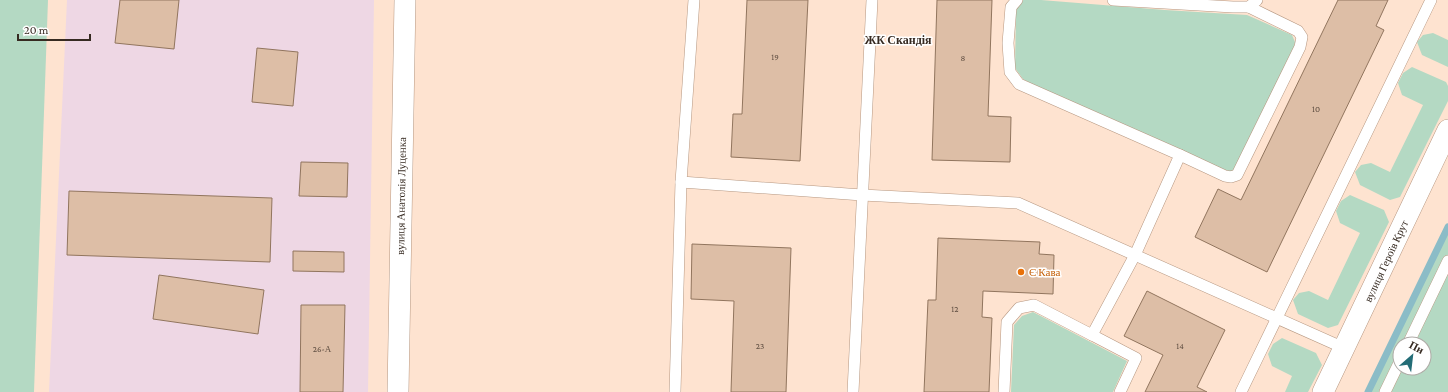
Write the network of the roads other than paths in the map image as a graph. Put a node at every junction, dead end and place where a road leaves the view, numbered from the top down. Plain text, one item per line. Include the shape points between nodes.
1 (405, 0) edge
2 (694, 0) edge
3 (872, 0) edge
4 (1017, 0) edge
5 (1113, 0) edge
6 (1430, 0) edge
7 (1253, 4) edge
8 (1448, 130) edge
9 (1180, 155) junction
10 (682, 182) junction
11 (862, 194) junction
12 (1135, 255) junction
13 (1448, 262) edge
14 (1277, 318) junction
15 (1092, 335) junction
16 (1412, 336) edge
17 (1344, 348) junction
18 (1393, 376) edge
19 (398, 392) edge
20 (675, 392) edge
21 (853, 392) edge
22 (1004, 392) edge
23 (1120, 392) edge
24 (1241, 392) edge
25 (1323, 392) edge
26 (1385, 392) edge

1 - 19 street, вулиця Анатолія Луценка
2 - 10 lane
3 - 11 lane
4 - 9 lane via 1012,7 1008,43 1010,72 1019,84
5 - 7 lane
6 - 14 lane
7 - 9 lane via 1298,31 1302,38 1300,47 1237,175 1225,176
8 - 17 street, вулиця Героїв Крут
9 - 12 lane
10 - 11 lane
10 - 20 lane
11 - 12 lane via 1018,203
11 - 21 lane
12 - 14 lane
12 - 15 lane
13 - 16 lane
14 - 17 lane
14 - 24 lane
15 - 22 lane via 1034,305 1019,308 1006,322
15 - 23 lane via 1136,358
17 - 25 street, вулиця Героїв Крут
18 - 26 lane

